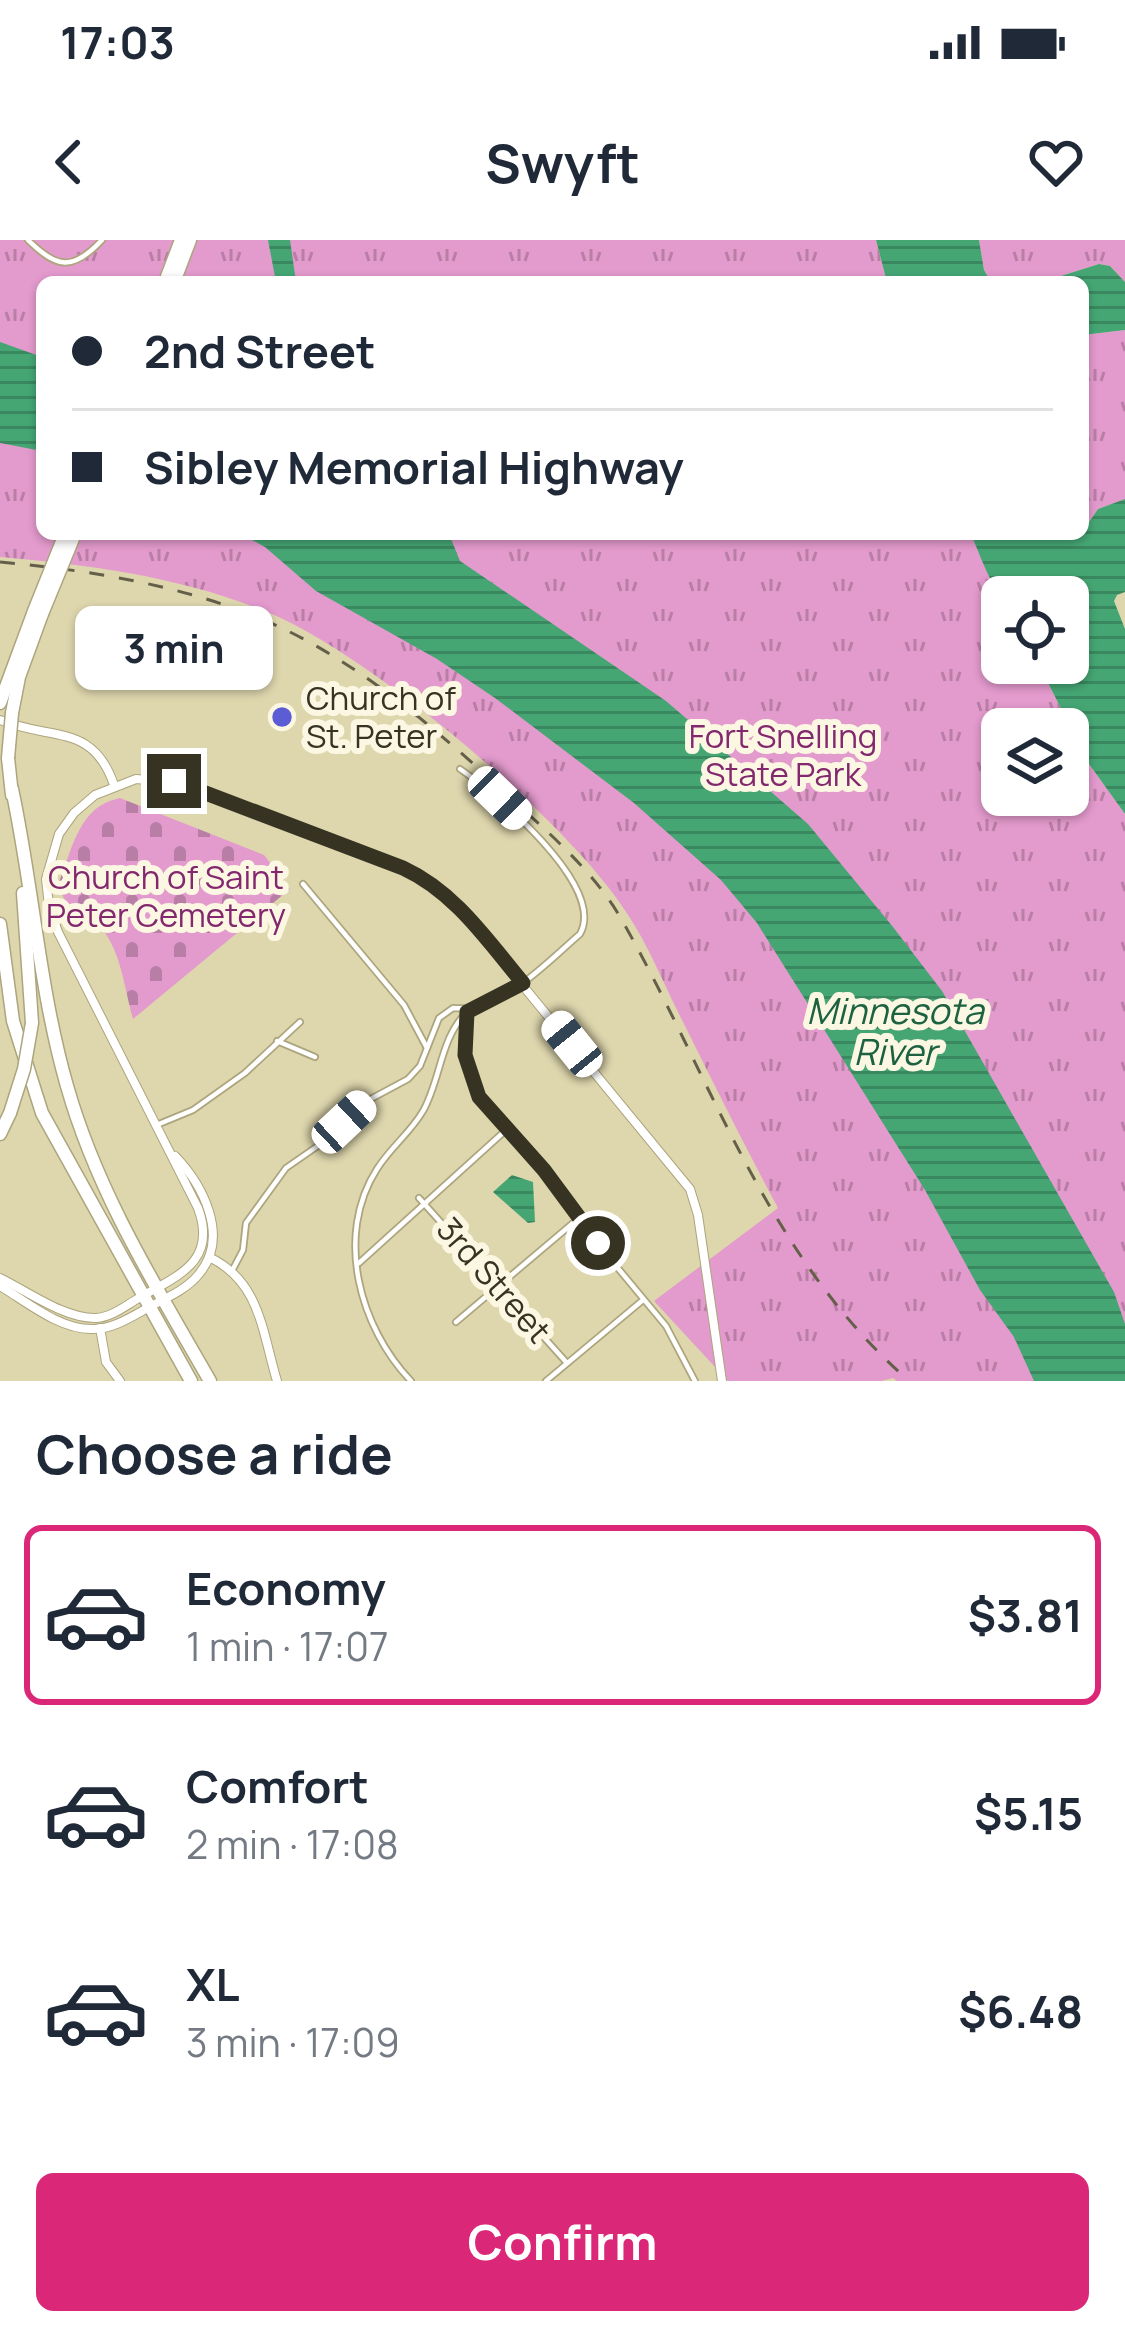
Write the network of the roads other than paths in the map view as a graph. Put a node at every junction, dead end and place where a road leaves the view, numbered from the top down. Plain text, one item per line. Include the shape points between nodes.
1 (28, 240) edge
2 (102, 240) edge
3 (185, 240) edge
4 (167, 276) edge
5 (176, 276) edge
6 (63, 540) edge
7 (72, 540) edge
8 (38, 613) junction
9 (0, 703) edge
10 (6, 717) edge
11 (460, 769) dead end
12 (114, 785) junction
13 (12, 789) junction
14 (303, 884) dead end
15 (0, 924) edge
16 (523, 983) junction
17 (467, 1012) junction
18 (300, 1022) dead end
19 (277, 1041) junction
20 (427, 1048) junction
21 (314, 1058) dead end
22 (159, 1124) junction
23 (506, 1130) junction
24 (0, 1133) edge
25 (422, 1200) junction
26 (579, 1218) junction
27 (204, 1255) junction
28 (357, 1265) junction
29 (232, 1269) junction
30 (0, 1282) edge
31 (499, 1287) junction
32 (160, 1294) junction
33 (644, 1299) junction
34 (145, 1302) junction
35 (99, 1317) junction
36 (456, 1322) dead end
37 (100, 1329) junction
38 (567, 1364) junction
39 (120, 1381) edge
40 (191, 1381) edge
41 (210, 1381) edge
42 (277, 1381) edge
43 (411, 1381) edge
44 (546, 1381) edge
45 (695, 1381) edge
46 (722, 1381) edge

1 - 2 street via 68,263
3 - 4 highway
3 - 5 highway
6 - 8 highway, bridge
7 - 8 highway, bridge
8 - 9 highway
8 - 10 highway
10 - 12 main road via 86,742
10 - 13 highway, bridge
11 - 16 street via 554,855 585,915 580,934
12 - 16 main road via 146,778 182,783 414,873 454,902
12 - 22 main road via 63,826 49,860 47,898
13 - 24 highway, bridge via 32,1023
13 - 32 highway via 67,1087 103,1186
14 - 20 street via 404,1005
15 - 34 highway via 13,1021 38,1105
16 - 17 street
16 - 46 main road via 690,1189
17 - 20 street via 453,1008 440,1018
17 - 23 street via 469,1076
17 - 28 street via 452,1028 421,1115 370,1181
18 - 19 street
19 - 21 street
19 - 22 street via 194,1110
20 - 29 street via 408,1079 367,1101 286,1168 246,1223
22 - 27 main road via 210,1215 214,1237
23 - 25 street
23 - 26 street
25 - 28 street
25 - 31 street, 3rd Street
26 - 31 street
26 - 33 street
27 - 29 main road
27 - 32 main road via 192,1281
28 - 43 street via 386,1350
29 - 42 main road via 250,1293
30 - 35 main road
30 - 37 main road via 67,1324
31 - 36 street
31 - 38 street, 3rd Street
32 - 34 main road
32 - 41 highway
33 - 38 street
33 - 45 street
34 - 35 main road
34 - 37 main road via 120,1324
34 - 40 highway
35 - 37 main road
37 - 39 main road via 106,1362
38 - 44 street

